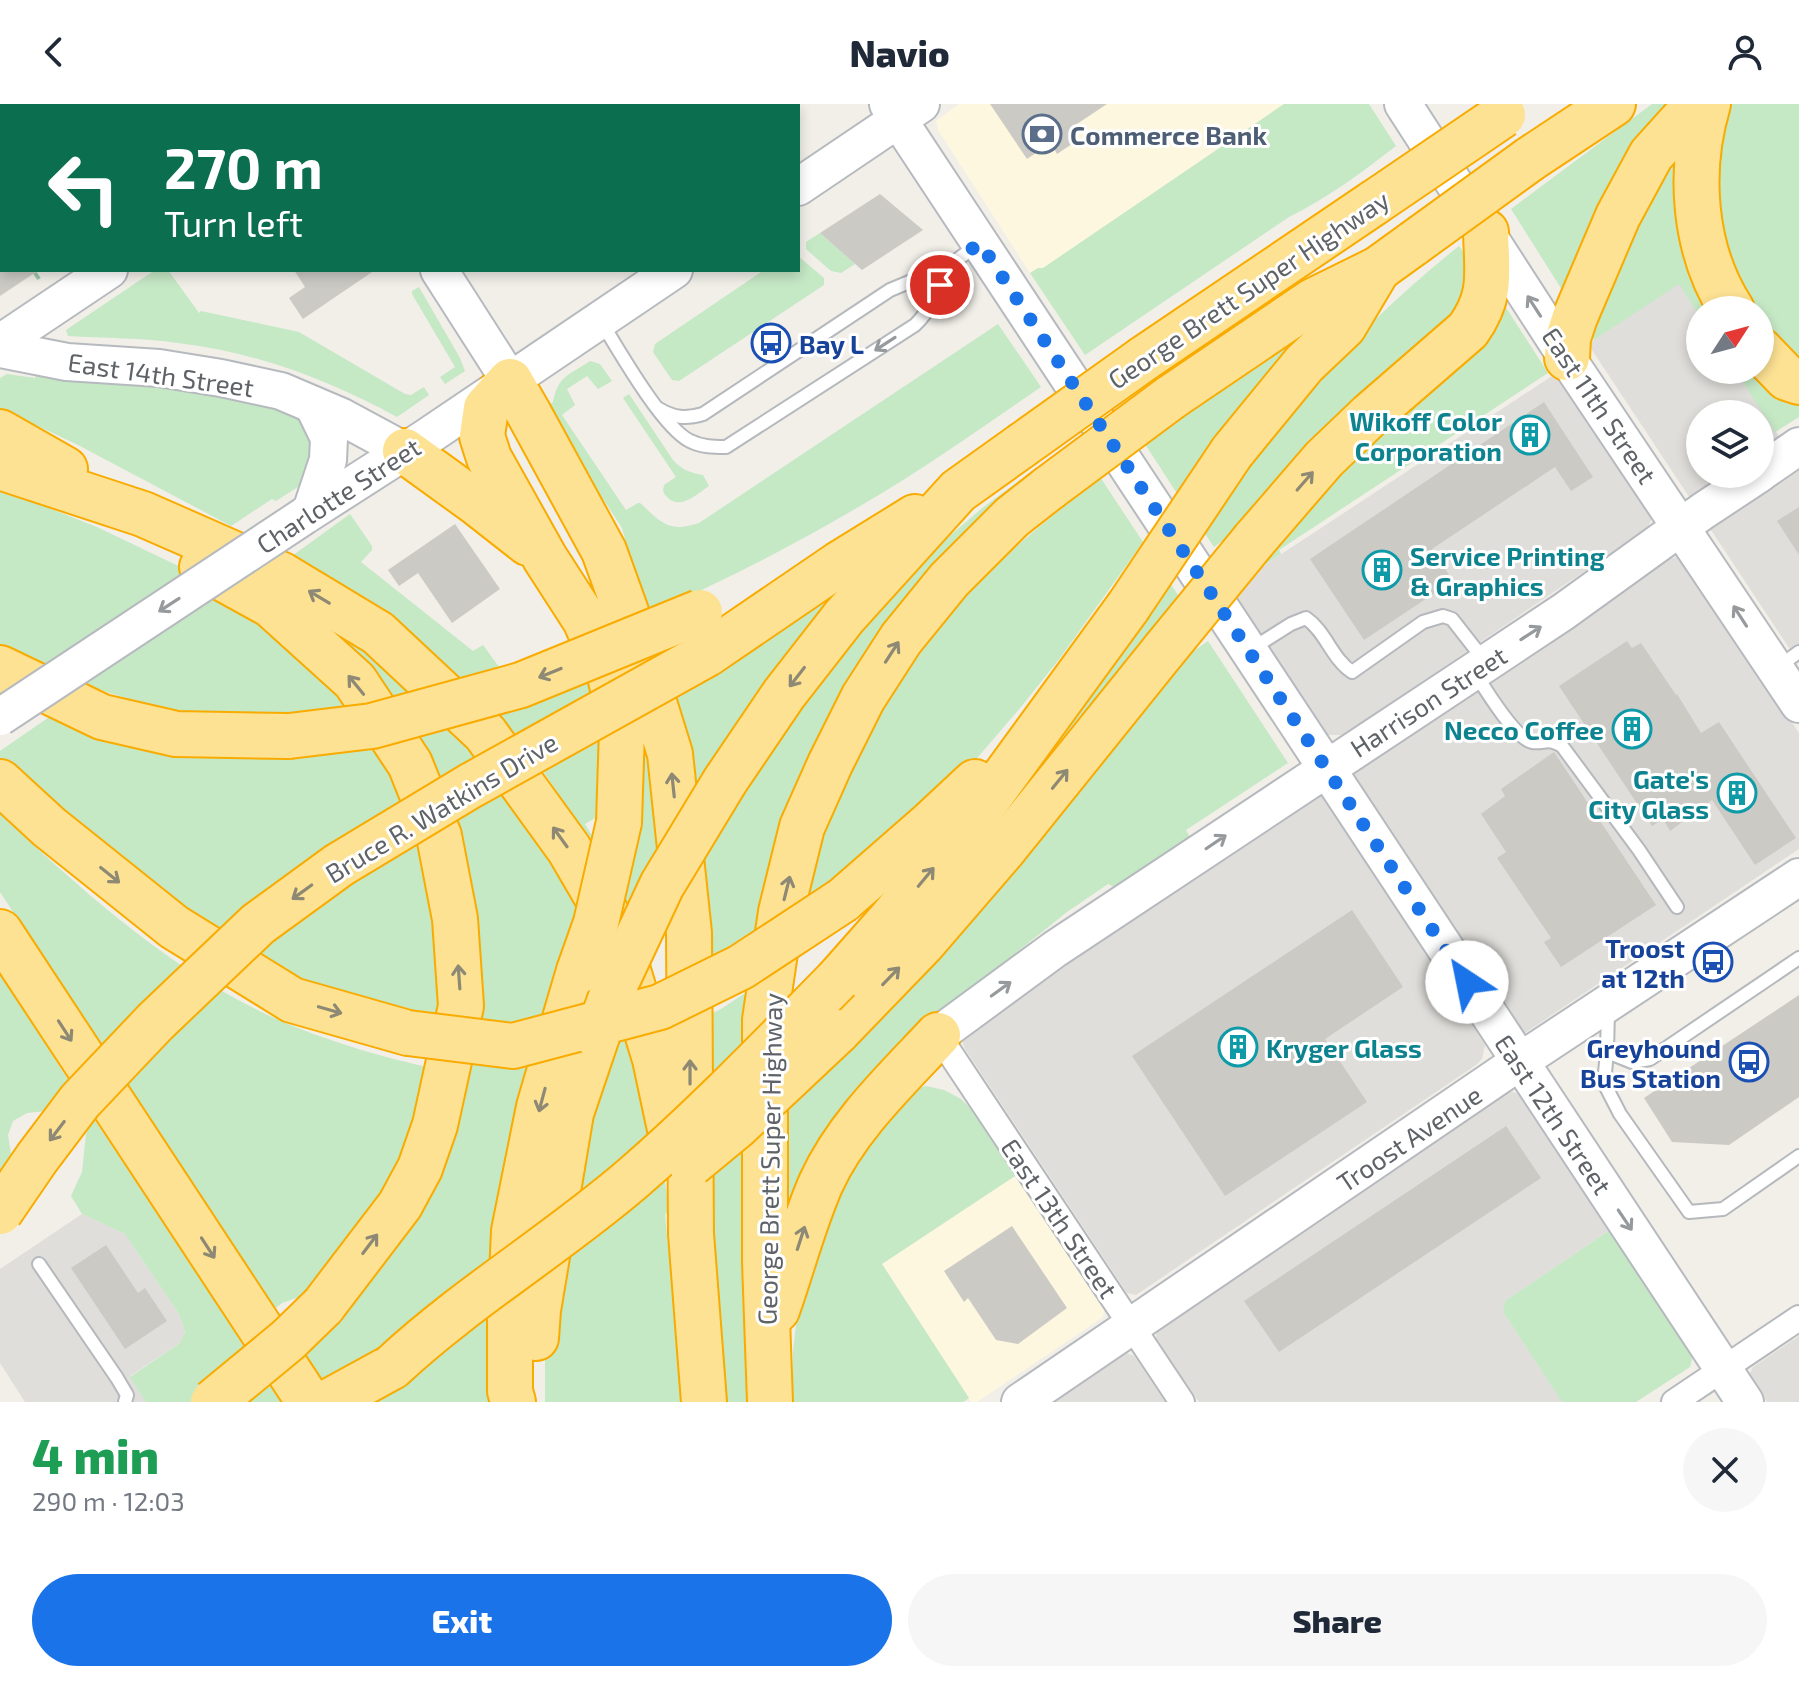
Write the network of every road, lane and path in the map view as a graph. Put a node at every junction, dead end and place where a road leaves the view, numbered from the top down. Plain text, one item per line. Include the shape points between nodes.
1 (1403, 104) edge
2 (1613, 104) edge
3 (1697, 104) edge
4 (1708, 104) edge
5 (1496, 108) edge
6 (902, 109) edge
7 (800, 186) edge
8 (1486, 232) junction
9 (980, 243) junction
10 (950, 265) junction
11 (1378, 269) junction
12 (106, 272) edge
13 (440, 272) edge
14 (671, 272) edge
15 (35, 273) dead end
16 (39, 279) dead end
17 (1723, 296) edge
18 (600, 320) junction
19 (0, 346) edge
20 (1567, 358) junction
21 (1774, 365) edge
22 (510, 381) junction
23 (1799, 382) edge
24 (313, 405) junction
25 (657, 407) junction
26 (0, 432) edge
27 (1799, 446) edge
28 (405, 451) junction
29 (1774, 464) edge
30 (13, 472) edge
31 (1739, 488) edge
32 (958, 491) junction
33 (143, 514) junction
34 (308, 514) junction
35 (1682, 527) junction
36 (545, 558) junction
37 (704, 633) junction
38 (1248, 651) junction
39 (1787, 661) edge
40 (1480, 667) junction
41 (0, 668) edge
42 (1799, 704) edge
43 (1055, 706) junction
44 (0, 717) edge
45 (1326, 769) junction
46 (0, 782) edge
47 (1781, 892) edge
48 (1677, 907) dead end
49 (0, 932) edge
50 (1799, 958) edge
51 (1608, 1003) junction
52 (938, 1035) junction
53 (1607, 1052) junction
54 (1519, 1062) junction
55 (1799, 1156) edge
56 (0, 1212) edge
57 (691, 1234) junction
58 (39, 1264) dead end
59 (1799, 1318) edge
60 (1132, 1327) junction
61 (768, 1339) junction
62 (392, 1367) junction
63 (1724, 1369) junction
64 (125, 1402) edge
65 (213, 1402) edge
66 (309, 1402) edge
67 (328, 1402) edge
68 (513, 1402) edge
69 (530, 1402) edge
70 (704, 1402) edge
71 (770, 1402) edge
72 (1020, 1402) edge
73 (1182, 1402) edge
74 (1674, 1402) edge
75 (1745, 1402) edge

1 - 8 street, East 11th Street
2 - 11 highway, George Brett Super Highway, bridge
3 - 20 highway via 1651,155 1618,216 1575,317
4 - 17 highway via 1695,196 1704,247
5 - 32 highway, George Brett Super Highway, bridge via 1371,190 1328,232
6 - 7 street
6 - 9 street, East 12th Street
20 -> 8 street, East 11th Street
62 -> 8 highway, bridge via 432,1349 648,1199 737,1126 922,944 1324,459 1468,330 1485,300
9 - 10 lane
9 - 38 street, East 12th Street
10 - 25 lane via 890,290 703,414 684,418
10 -> 25 lane via 931,306 915,325 726,447 689,441
11 - 43 highway, bridge via 1344,326 1304,364 1232,452
61 -> 11 highway, George Brett Super Highway, bridge via 765,1020 781,912 802,827 863,698 901,639 949,580 1012,517 1170,398 1313,301
12 - 19 street
13 - 22 street
14 - 18 street, Charlotte Street
15 - 16 path
18 - 22 street, Charlotte Street
18 - 25 lane
19 - 24 street, East 14th Street via 67,362 221,378 281,391
20 - 35 street, East 11th Street
21 - 23 highway
22 - 28 street, Charlotte Street
22 - 36 highway via 486,408 482,436
57 -> 22 highway via 689,933 670,754 604,551
24 - 28 street, East 14th Street
24 - 34 street via 329,438 328,460
26 - 33 highway
27 - 29 street, Harrison Street
28 - 34 street, Charlotte Street
28 - 36 highway
30 - 33 highway
65 -> 30 highway, bridge via 323,1306 400,1205 420,1168 461,1006 455,919 439,836 410,764 355,681 271,605
31 - 35 street, Harrison Street
32 - 37 highway via 839,564
32 -> 69 highway, George Brett Super Highway, bridge via 844,617 784,694 662,885 616,983 571,1113 538,1310
57 -> 33 highway via 655,1059 615,928 569,849 485,733 378,633 282,575
34 -> 44 street, Charlotte Street, bridge
39 -> 35 street, East 11th Street
40 -> 35 street, Harrison Street
36 -> 68 highway, bridge via 585,620 610,676 622,729 622,789 596,923 539,1107 514,1231
37 -> 41 highway, bridge via 372,726 289,736 176,734 102,717
37 -> 56 highway, Bruce R. Watkins Drive, bridge via 339,865 258,924 80,1101
38 - 40 lane via 1306,618 1352,672 1423,622 1443,616 1471,641
38 - 45 street, East 12th Street
39 - 42 street, East 11th Street
40 - 45 street, Harrison Street
40 - 48 lane via 1519,736 1562,746
46 -> 43 highway, bridge via 174,927 292,1000 408,1033 513,1046 660,1007 741,967 843,900
62 -> 43 highway, bridge via 631,1179 716,1103 891,919 966,829
52 -> 45 street, Harrison Street via 1055,949
45 - 54 street, East 12th Street
47 - 51 street, Troost Avenue
49 -> 66 highway
50 - 53 lane via 1650,1059 1632,1062
51 - 53 lane
51 - 54 street, Troost Avenue
52 - 60 street, East 13th Street
61 -> 52 highway via 822,1181 869,1111
53 - 55 lane via 1604,1083 1689,1212 1723,1209
54 - 60 street, Troost Avenue
54 -> 63 street, East 12th Street
57 - 70 highway
58 - 64 lane via 117,1378 127,1395
59 - 63 street
60 - 72 street, Troost Avenue
60 - 73 street, East 13th Street
61 - 71 highway, George Brett Super Highway
62 - 67 highway
63 - 74 street
63 - 75 street, East 12th Street

